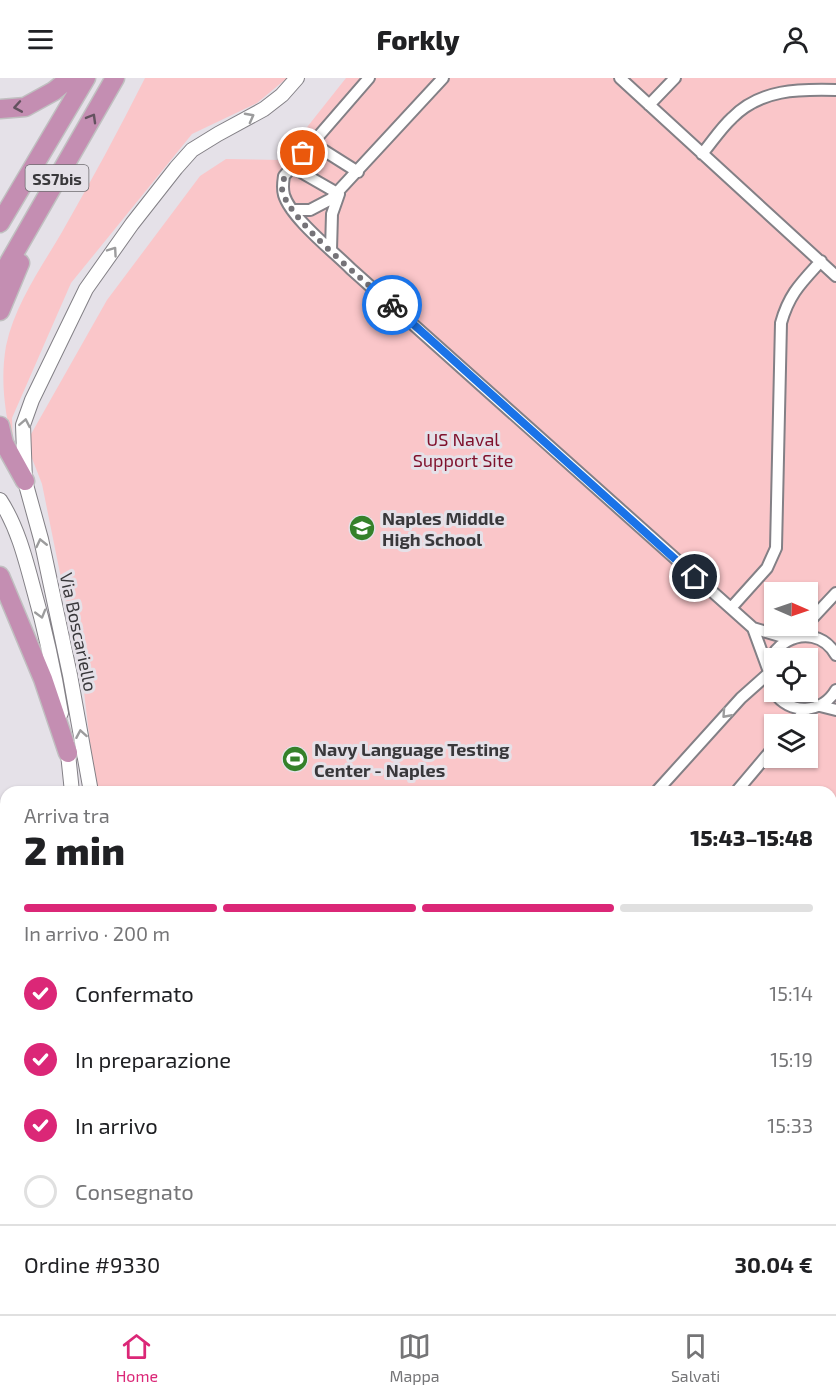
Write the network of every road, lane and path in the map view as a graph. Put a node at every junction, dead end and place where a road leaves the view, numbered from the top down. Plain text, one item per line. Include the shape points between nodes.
1 (70, 78) edge
2 (86, 78) edge
3 (115, 78) edge
4 (297, 78) edge
5 (369, 78) edge
6 (444, 78) edge
7 (620, 78) edge
8 (675, 78) edge
9 (836, 90) edge
10 (649, 105) junction
11 (0, 109) edge
12 (312, 143) junction
13 (71, 154) junction
14 (702, 154) junction
15 (292, 167) junction
16 (358, 172) junction
17 (340, 192) junction
18 (292, 210) junction
19 (0, 223) edge
20 (331, 250) junction
21 (821, 261) junction
22 (836, 276) edge
23 (0, 278) edge
24 (0, 311) edge
25 (0, 426) edge
26 (25, 482) junction
27 (0, 500) edge
28 (0, 576) edge
29 (836, 593) edge
30 (731, 608) junction
31 (818, 612) edge
32 (753, 628) junction
33 (792, 638) junction
34 (779, 648) edge
35 (836, 655) edge
36 (764, 660) edge
37 (764, 676) edge
38 (836, 690) edge
39 (784, 702) edge
40 (820, 706) junction
41 (807, 709) junction
42 (836, 710) edge
43 (802, 714) edge
44 (68, 753) junction
45 (764, 759) edge
46 (71, 786) edge
47 (90, 786) edge
48 (661, 786) edge
49 (741, 786) edge

1 -> 11 highway via 25,107
2 - 19 highway, SS7bis
13 -> 3 highway, SS7bis
26 -> 4 street, Via Boscariello via 23,425 86,289 192,150 264,109
5 - 12 street
6 - 16 street
7 - 10 street
8 - 10 street
9 - 14 street via 785,91 764,96 732,118
10 - 14 street
12 - 15 street
12 - 16 street
13 - 23 highway, SS7bis
13 - 24 highway
14 - 21 street
15 - 17 street
15 - 18 street via 282,186
16 - 17 street
17 - 18 street via 321,206
17 - 20 street via 332,214
18 - 20 street
20 - 30 street
21 - 22 street
21 - 30 street via 791,296 781,323 776,548 767,568
25 - 26 highway
47 -> 26 street, Via Boscariello via 70,675
27 -> 44 street, Via Boscariello via 18,537 49,643
28 - 44 highway via 43,679
29 - 31 street
30 - 32 street
32 - 33 street
32 - 36 street
33 - 34 street
33 - 35 street via 817,638
37 -> 48 street
38 - 40 street
39 - 41 street
40 - 41 street
40 - 42 street
41 - 43 street
44 - 46 street, Via Boscariello
45 - 49 street

